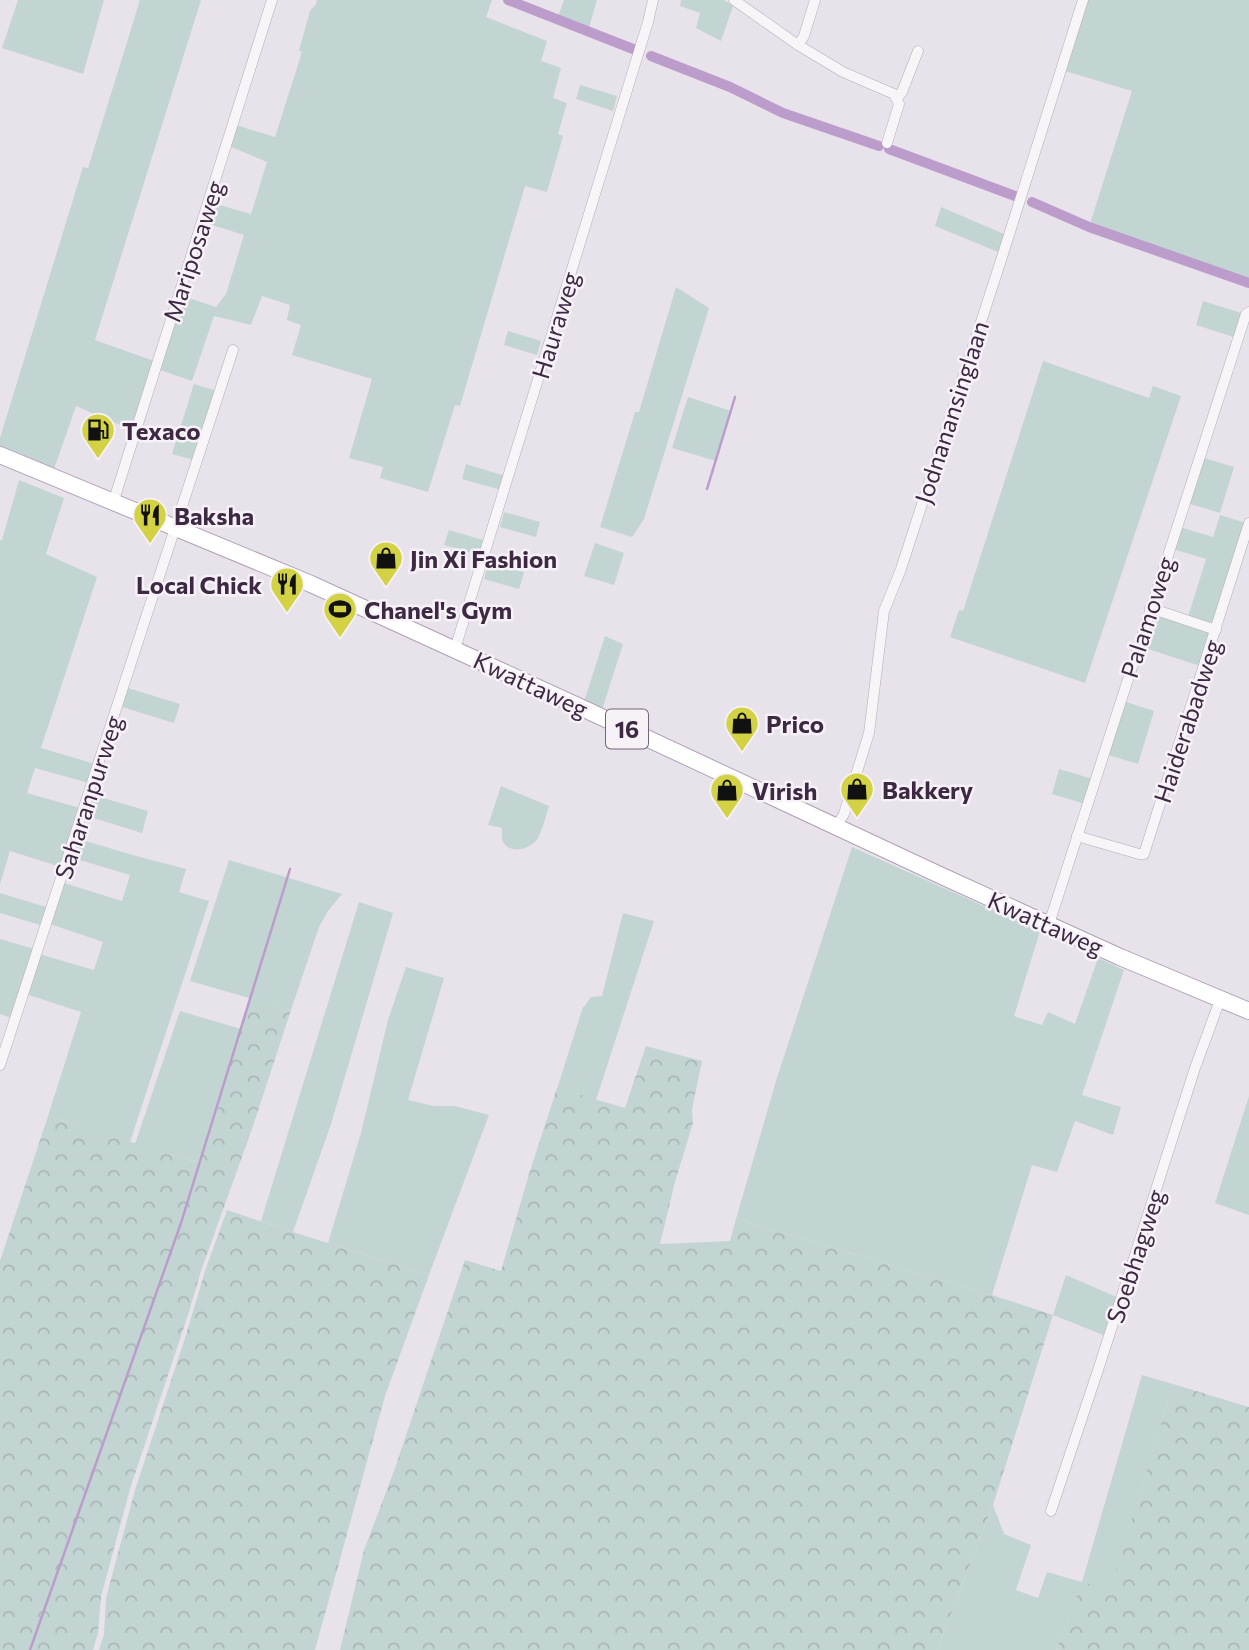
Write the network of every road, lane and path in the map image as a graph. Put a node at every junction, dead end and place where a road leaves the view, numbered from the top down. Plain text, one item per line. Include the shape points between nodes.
1 (272, 0) edge
2 (653, 0) edge
3 (734, 0) edge
4 (815, 0) edge
5 (1083, 0) edge
6 (798, 45) junction
7 (918, 51) dead end
8 (897, 98) junction
9 (887, 143) dead end
10 (1249, 312) edge
11 (233, 349) dead end
12 (0, 455) edge
13 (113, 503) junction
14 (1249, 523) edge
15 (175, 528) junction
16 (1150, 608) junction
17 (1216, 630) junction
18 (455, 649) junction
19 (836, 827) junction
20 (1077, 836) junction
21 (1049, 924) junction
22 (1220, 1000) junction
23 (1249, 1011) edge
24 (0, 1065) edge
25 (1051, 1511) dead end

1 - 13 street, Mariposaweg
2 - 18 street, Hauraweg
3 - 6 street
4 - 6 street
5 - 19 street, Jodnanansinglaan via 884,611 869,733
6 - 8 street
7 - 8 street
8 - 9 street via 900,104
10 - 16 street, Palamoweg
11 - 15 street, Saharanpurweg
12 - 13 main road, Kwattaweg / 16
13 - 15 main road, Kwattaweg / 16
14 - 17 street, Haiderabadweg
15 - 18 main road, Kwattaweg / 16
15 - 24 street, Saharanpurweg
16 - 17 street
16 - 20 street, Palamoweg
17 - 20 street, Haiderabadweg via 1144,854
18 - 19 main road, Kwattaweg / 16
19 - 21 main road, Kwattaweg / 16
20 - 21 street, Palamoweg
21 - 22 main road, Kwattaweg / 16
22 - 23 main road, Kwattaweg / 16
22 - 25 street, Soebhagweg

